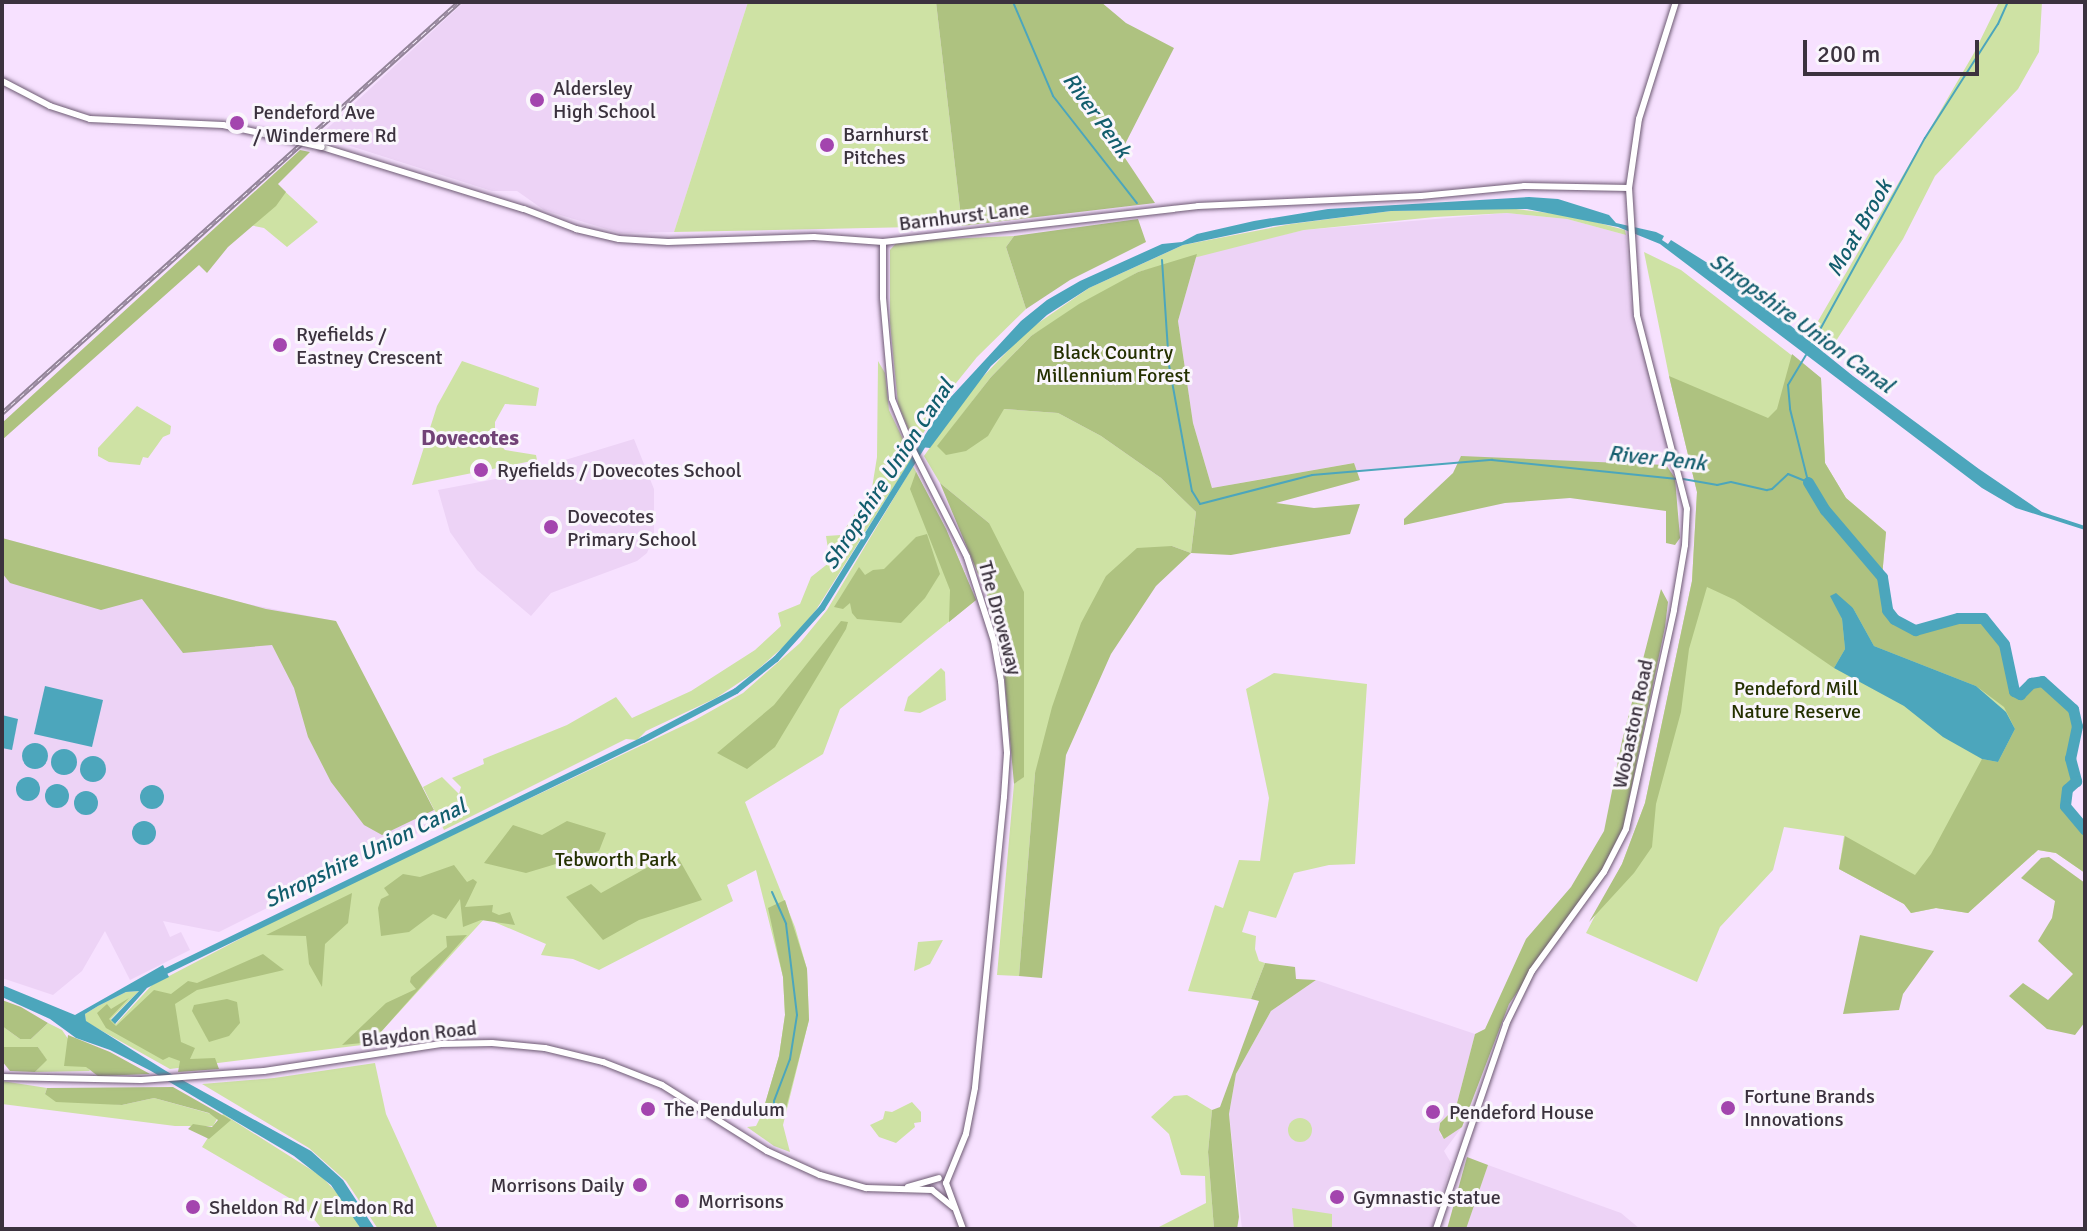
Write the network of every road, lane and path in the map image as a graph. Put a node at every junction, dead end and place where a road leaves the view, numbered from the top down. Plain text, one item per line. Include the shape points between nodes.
1 (1676, 2) edge
2 (2, 81) edge
3 (1629, 188) junction
4 (883, 242) junction
5 (2, 1077) edge
6 (955, 1158) junction
7 (936, 1179) junction
8 (946, 1186) junction
9 (905, 1188) junction
10 (935, 1192) junction
11 (955, 1209) junction
12 (963, 1229) edge
13 (1436, 1229) edge

1 - 3 street, Wobaston Road via 1639,119
2 - 4 street, Barnhurst Lane, bridge via 90,119 223,125 322,147 608,237
3 - 4 street, Barnhurst Lane via 1524,186 1198,206
3 - 13 street, Wobaston Road via 1638,325 1687,509 1679,586 1626,829 1604,872 1532,971 1506,1024
4 - 6 street, The Droveway via 889,378 899,419 967,557 994,641 1007,753 975,1088
5 - 9 street, Blaydon Road via 210,1076 441,1044 527,1046 582,1056 635,1074 678,1094 767,1151 842,1182
6 - 7 street, The Droveway
6 - 8 street, The Droveway
7 - 8 street
7 - 9 street, Blaydon Road
7 - 10 street
8 - 10 street
8 - 11 street
9 - 10 street, Blaydon Road
10 - 11 street
11 - 12 street

